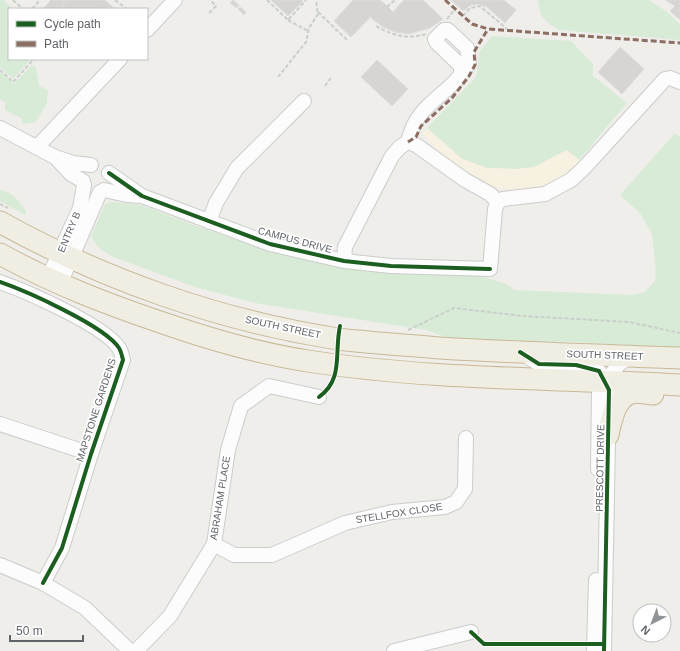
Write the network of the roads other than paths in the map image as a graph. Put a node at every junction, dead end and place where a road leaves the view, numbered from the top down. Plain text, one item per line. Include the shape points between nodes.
1 (174, 0) edge
2 (148, 29) edge
3 (119, 60) edge
4 (461, 72) dead end
5 (680, 82) edge
6 (304, 101) dead end
7 (0, 128) edge
8 (408, 142) junction
9 (37, 147) junction
10 (55, 157) junction
11 (91, 166) junction
12 (109, 173) junction
13 (84, 183) junction
14 (102, 191) junction
15 (142, 196) junction
16 (498, 202) junction
17 (6, 216) edge
18 (209, 222) junction
19 (0, 254) edge
20 (66, 256) junction
21 (344, 261) junction
22 (54, 281) junction
23 (0, 282) edge
24 (520, 352) junction
25 (632, 356) junction
26 (680, 358) edge
27 (680, 385) edge
28 (602, 390) junction
29 (680, 394) edge
30 (319, 397) dead end
31 (0, 424) edge
32 (608, 435) junction
33 (466, 438) dead end
34 (91, 454) junction
35 (214, 544) junction
36 (0, 565) edge
37 (43, 583) junction
38 (471, 632) dead end
39 (130, 651) edge
40 (136, 651) edge
41 (394, 651) edge
42 (594, 651) edge
43 (604, 651) edge

1 - 2 street
3 - 9 street
4 - 8 street via 444,93 418,115
5 - 16 street via 665,79 584,168 566,184 544,194 503,199
6 - 18 street via 237,168 216,203
7 - 9 street, CAMPUS DRIVE
8 - 16 street via 490,194
8 - 21 street via 392,156 345,247
9 - 10 street, CAMPUS DRIVE
10 - 11 street, CAMPUS DRIVE
10 - 13 street, CAMPUS DRIVE
11 - 12 street, CAMPUS DRIVE via 104,167
11 - 13 street via 85,170
12 - 14 street via 110,182
12 - 15 street, CAMPUS DRIVE
13 - 14 street, CAMPUS DRIVE via 91,191
13 - 20 street, ENTRY B via 80,208
14 - 15 street, CAMPUS DRIVE
14 - 20 street, ENTRY B
15 - 18 street, CAMPUS DRIVE
16 - 21 street, CAMPUS DRIVE via 490,269 391,266
17 - 20 highway, SOUTH STREET
18 - 21 street, CAMPUS DRIVE via 270,244
19 - 22 highway
20 - 22 street, ENTRY B
20 - 24 highway, SOUTH STREET via 143,288 211,310 304,332 375,343
22 - 28 highway via 107,305 221,342 306,361 412,374 583,380
23 - 34 street, MAPSTONE GARDENS via 32,294 104,333 119,348 123,360
24 - 25 highway, SOUTH STREET
24 - 28 street via 539,364 576,365 599,371
25 - 26 highway, SOUTH STREET
25 - 28 street via 618,364
27 - 28 highway
28 - 32 street, PRESCOTT DRIVE via 609,390
28 - 42 street, PRESCOTT DRIVE
29 - 32 highway via 631,393 622,399 612,417
30 - 35 street, ABRAHAM PLACE via 269,386 241,406 228,450
31 - 34 street
32 - 43 street, PRESCOTT DRIVE
33 - 35 street, STELLFOX CLOSE via 465,489 456,502 445,507 392,512 345,523 272,556 234,555
34 - 37 street, MAPSTONE GARDENS via 62,548
35 - 40 street, ABRAHAM PLACE via 170,616
36 - 37 street
37 - 39 street via 85,608
38 - 41 street

